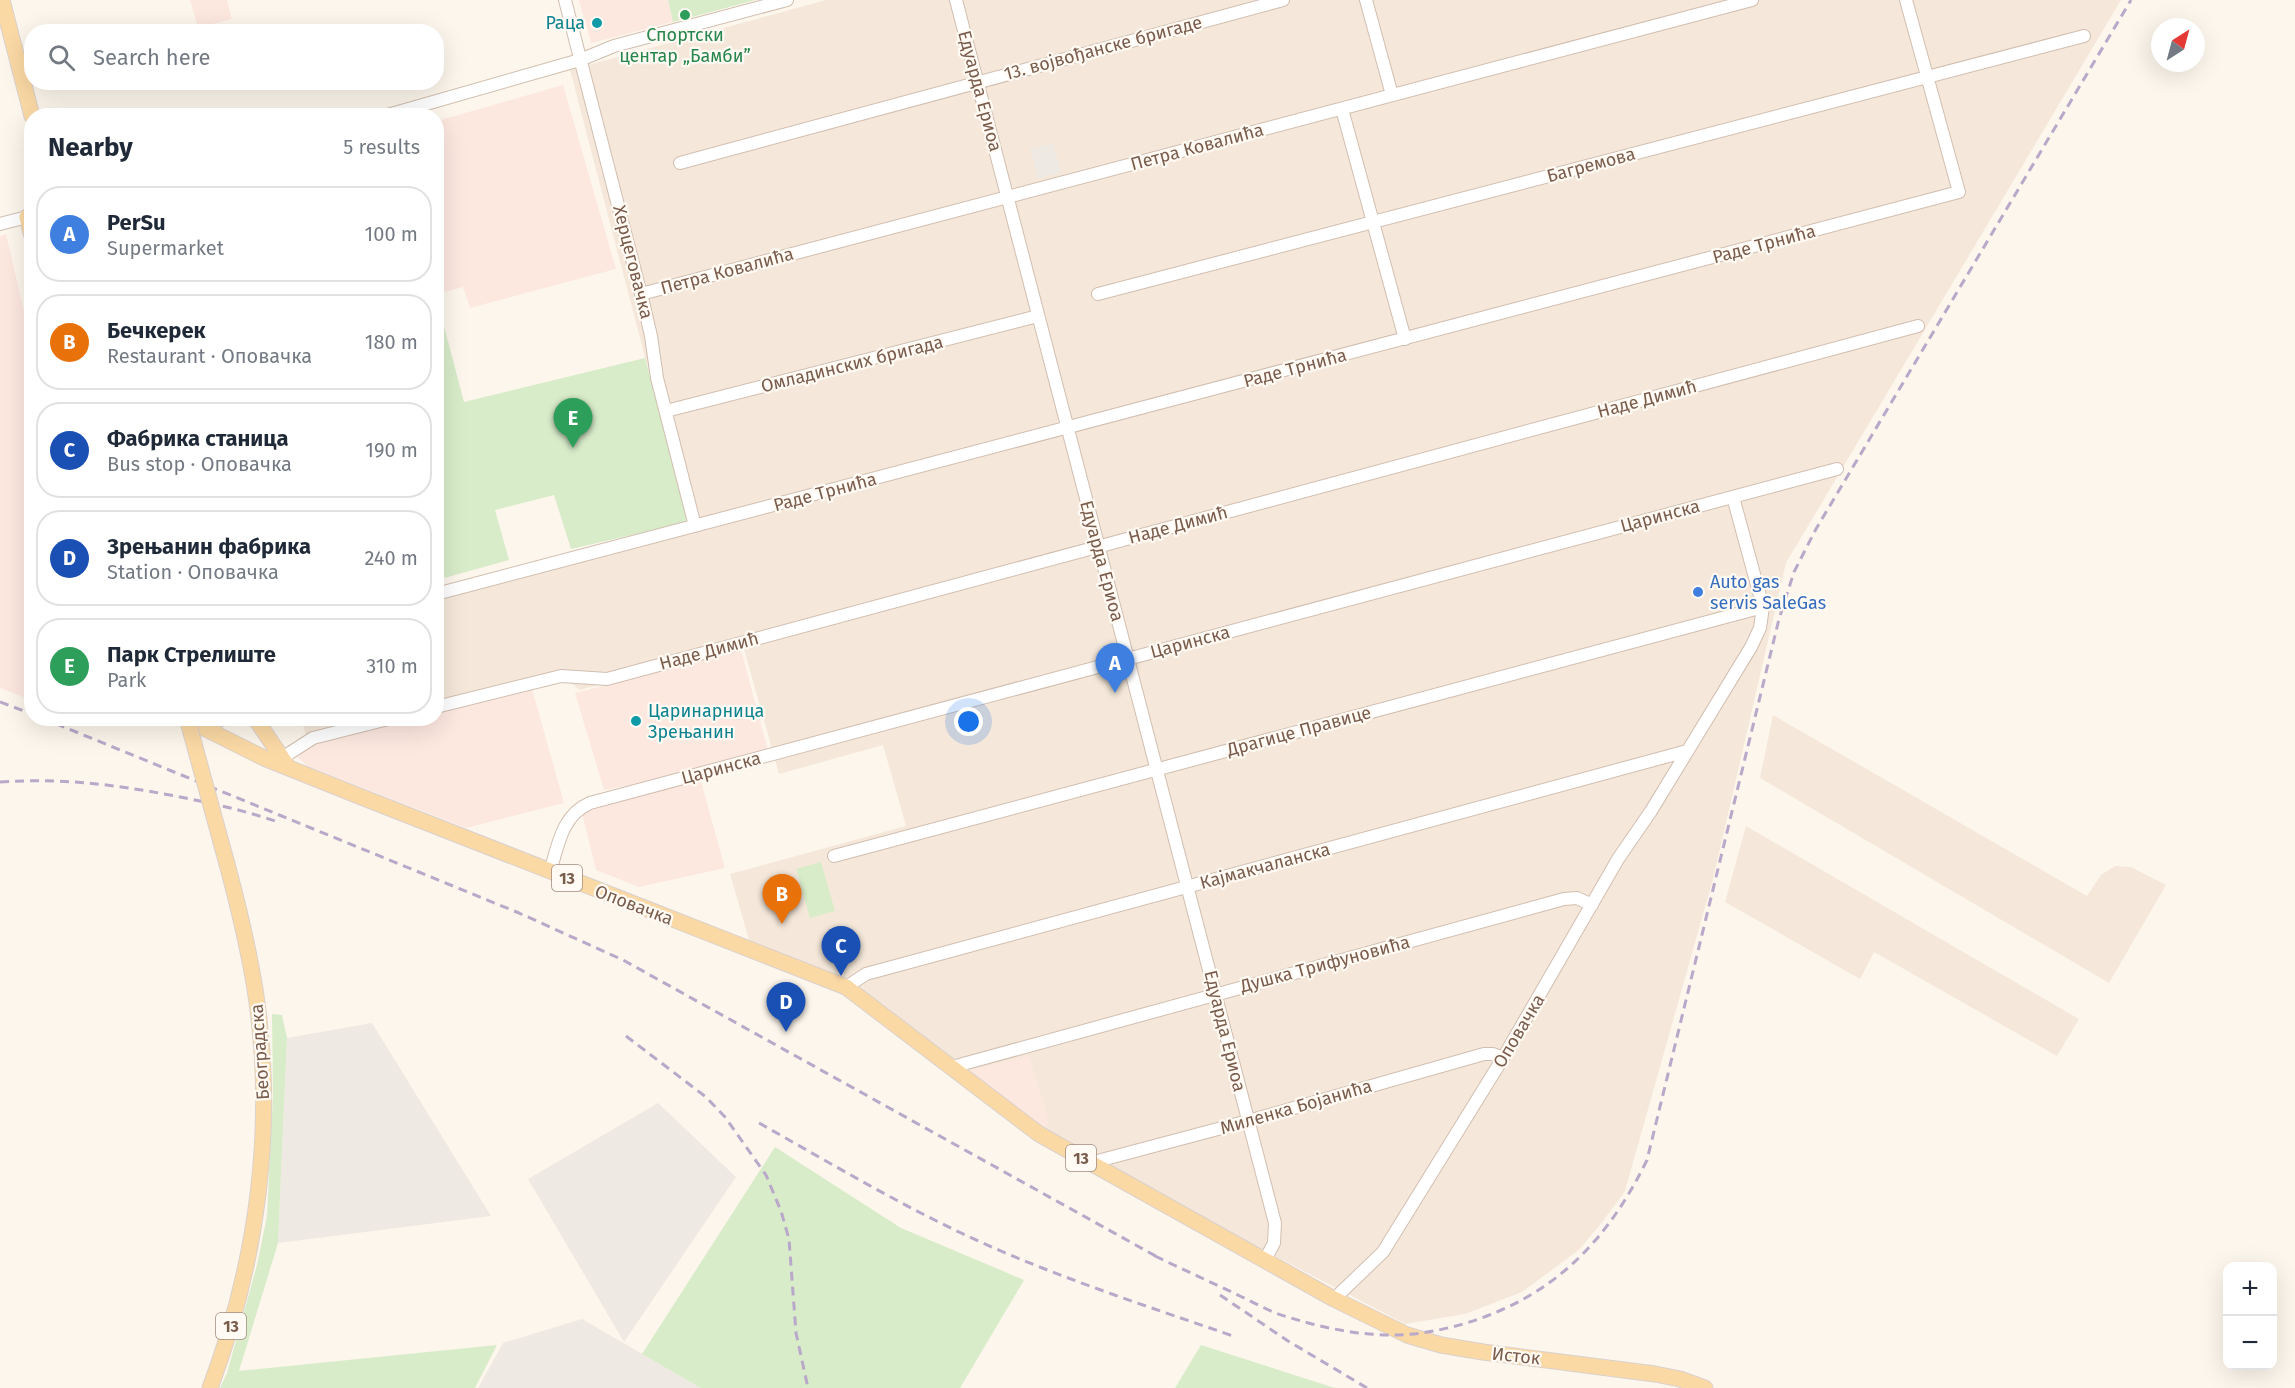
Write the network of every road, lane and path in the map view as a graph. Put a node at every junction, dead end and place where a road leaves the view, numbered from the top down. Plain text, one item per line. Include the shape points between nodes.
1 (2, 0) edge
2 (565, 0) edge
3 (787, 0) edge
4 (956, 0) edge
5 (1283, 0) edge
6 (1366, 0) edge
7 (1752, 0) edge
8 (1906, 0) edge
9 (2084, 36) dead end
10 (580, 60) junction
11 (1928, 77) junction
12 (977, 82) junction
13 (24, 85) edge
14 (25, 90) edge
15 (1392, 95) junction
16 (30, 108) edge
17 (412, 108) edge
18 (1341, 109) junction
19 (680, 163) dead end
20 (1007, 197) junction
21 (24, 217) edge
22 (1373, 222) junction
23 (0, 224) edge
24 (641, 294) junction
25 (1098, 294) dead end
26 (1038, 316) junction
27 (1918, 326) dead end
28 (1405, 339) junction
29 (666, 411) junction
30 (1068, 428) junction
31 (1837, 469) dead end
32 (1733, 497) junction
33 (695, 526) junction
34 (1099, 547) junction
35 (444, 592) edge
36 (1763, 607) junction
37 (1128, 659) junction
38 (444, 705) edge
39 (187, 726) edge
40 (198, 726) edge
41 (205, 726) edge
42 (260, 726) edge
43 (360, 726) edge
44 (201, 728) junction
45 (1687, 751) junction
46 (285, 763) junction
47 (1157, 769) junction
48 (834, 856) dead end
49 (550, 872) junction
50 (1188, 887) junction
51 (1592, 905) junction
52 (846, 987) junction
53 (1216, 993) junction
54 (1503, 1058) junction
55 (952, 1067) junction
56 (1248, 1121) junction
57 (1089, 1162) junction
58 (1265, 1260) junction
59 (1334, 1299) junction
60 (210, 1388) edge
61 (1705, 1388) edge

1 - 13 main road
2 - 10 street, Херцеговачка
3 - 10 street via 614,46
4 - 12 street, Едуарда Ериоа
5 - 12 street, 13. војвођанске бригаде
6 - 15 street
7 - 15 street, Петра Ковалића
8 - 11 street, Раде Трнића
9 - 11 street, Багремова
10 - 17 street
10 - 24 street, Херцеговачка
11 - 22 street, Багремова
11 - 28 street, Раде Трнића via 1959,192
12 - 19 street, 13. војвођанске бригаде
12 - 20 street, Едуарда Ериоа
14 - 16 main road
15 - 18 street, Петра Ковалића
18 - 20 street, Петра Ковалића
18 - 22 street
20 - 24 street, Петра Ковалића
20 - 26 street, Едуарда Ериоа
21 - 23 street
22 - 25 street, Багремова
22 - 28 street
24 - 29 street, Херцеговачка
26 - 29 street, Омладинских бригада
26 - 30 street, Едуарда Ериоа
27 - 34 street, Наде Димић
28 - 30 street, Раде Трнића
29 - 33 street, Херцеговачка
30 - 33 street, Раде Трнића
30 - 34 street, Едуарда Ериоа
31 - 32 street, Царинска
32 - 36 street
32 - 37 street, Царинска
33 - 35 street, Раде Трнића
34 - 37 street, Едуарда Ериоа
34 - 38 street, Наде Димић via 608,679 561,676
36 - 45 street, Оповачка via 1760,628 1751,646
36 - 47 street, Драгице Правице
37 - 47 street, Едуарда Ериоа
37 - 49 street, Царинска via 590,803 572,814
39 - 60 main road, Београдска / 13, bridge via 243,927 256,1000 263,1076 258,1195 248,1262
40 - 44 main road, 13
41 - 44 main road
42 - 46 main road
43 - 46 street via 313,738
44 - 46 main road, 13
45 - 50 street, Кајмакчаланска
45 - 51 street, Оповачка
46 - 49 main road, Оповачка / 13
47 - 48 street, Драгице Правице
47 - 50 street, Едуарда Ериоа
49 - 52 main road, Оповачка / 13
50 - 52 street, Кајмакчаланска via 866,974
50 - 53 street, Едуарда Ериоа
51 - 53 street, Душка Трифуновића via 1577,898 1564,899
51 - 54 street, Оповачка
52 - 55 main road, 13
53 - 55 street, Душка Трифуновића
53 - 56 street, Едуарда Ериоа
54 - 56 street, Миленка Бојанића via 1484,1054
54 - 59 street, Оповачка via 1383,1252
55 - 57 main road, 13 via 1039,1134
56 - 57 street, Миленка Бојанића
56 - 58 street, Едуарда Ериоа via 1275,1223 1274,1243
57 - 58 main road, 13
58 - 59 main road, 13
59 - 61 main road, Исток / 13 via 1407,1335 1442,1345 1625,1368

